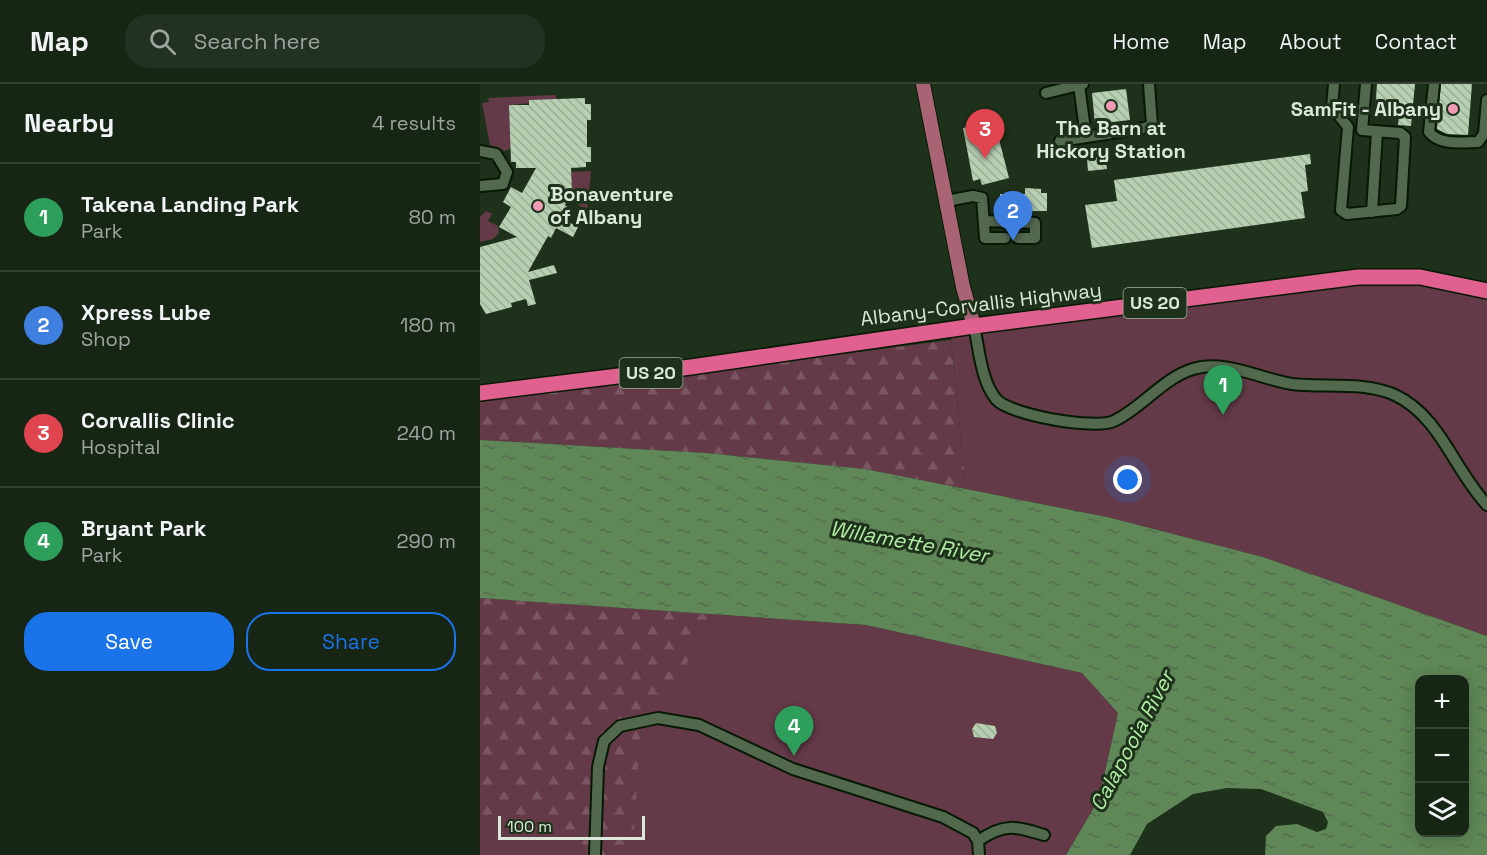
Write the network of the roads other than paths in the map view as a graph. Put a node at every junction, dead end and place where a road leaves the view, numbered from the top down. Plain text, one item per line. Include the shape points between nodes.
1 (923, 84) edge
2 (1149, 84) edge
3 (1334, 84) edge
4 (1366, 84) edge
5 (1434, 84) edge
6 (1082, 85) edge
7 (1046, 93) dead end
8 (1487, 100) edge
9 (1348, 127) junction
10 (1362, 130) junction
11 (1377, 132) junction
12 (1086, 137) junction
13 (1060, 141) dead end
14 (480, 152) edge
15 (480, 186) edge
16 (946, 201) junction
17 (1371, 212) junction
18 (984, 221) junction
19 (1005, 238) dead end
20 (1018, 238) dead end
21 (1487, 291) edge
22 (974, 326) junction
23 (480, 393) edge
24 (1487, 505) edge
25 (1044, 835) dead end
26 (978, 841) junction
27 (595, 855) edge
28 (979, 855) edge

1 - 16 main road
2 - 12 lane via 1152,125
3 - 9 lane via 1332,107
4 - 10 lane
5 - 8 lane via 1429,132 1443,142 1478,142 1484,134
6 - 7 lane
6 - 12 lane
9 - 10 lane
9 - 17 lane via 1341,210 1347,214
10 - 11 lane
11 - 17 lane
11 - 17 lane via 1400,133 1405,138 1401,206
12 - 13 lane
14 - 15 lane via 496,153 507,172 503,184
16 - 18 lane via 982,198
16 - 22 main road
18 - 19 lane via 985,238
18 - 20 lane via 1035,222 1035,238
21 - 22 highway, Albany-Corvallis Highway / US 20 via 1420,277 1358,277
22 - 23 highway, Albany-Corvallis Highway / US 20
22 - 24 lane via 988,384 996,399 1007,408 1047,418 1112,422 1184,373 1204,367 1289,383 1365,388 1392,394 1425,417 1464,478
25 - 26 lane via 1011,826 994,830
26 - 27 lane via 973,833 943,817 793,769 699,725 658,718 620,726 604,741 598,767
26 - 28 lane

